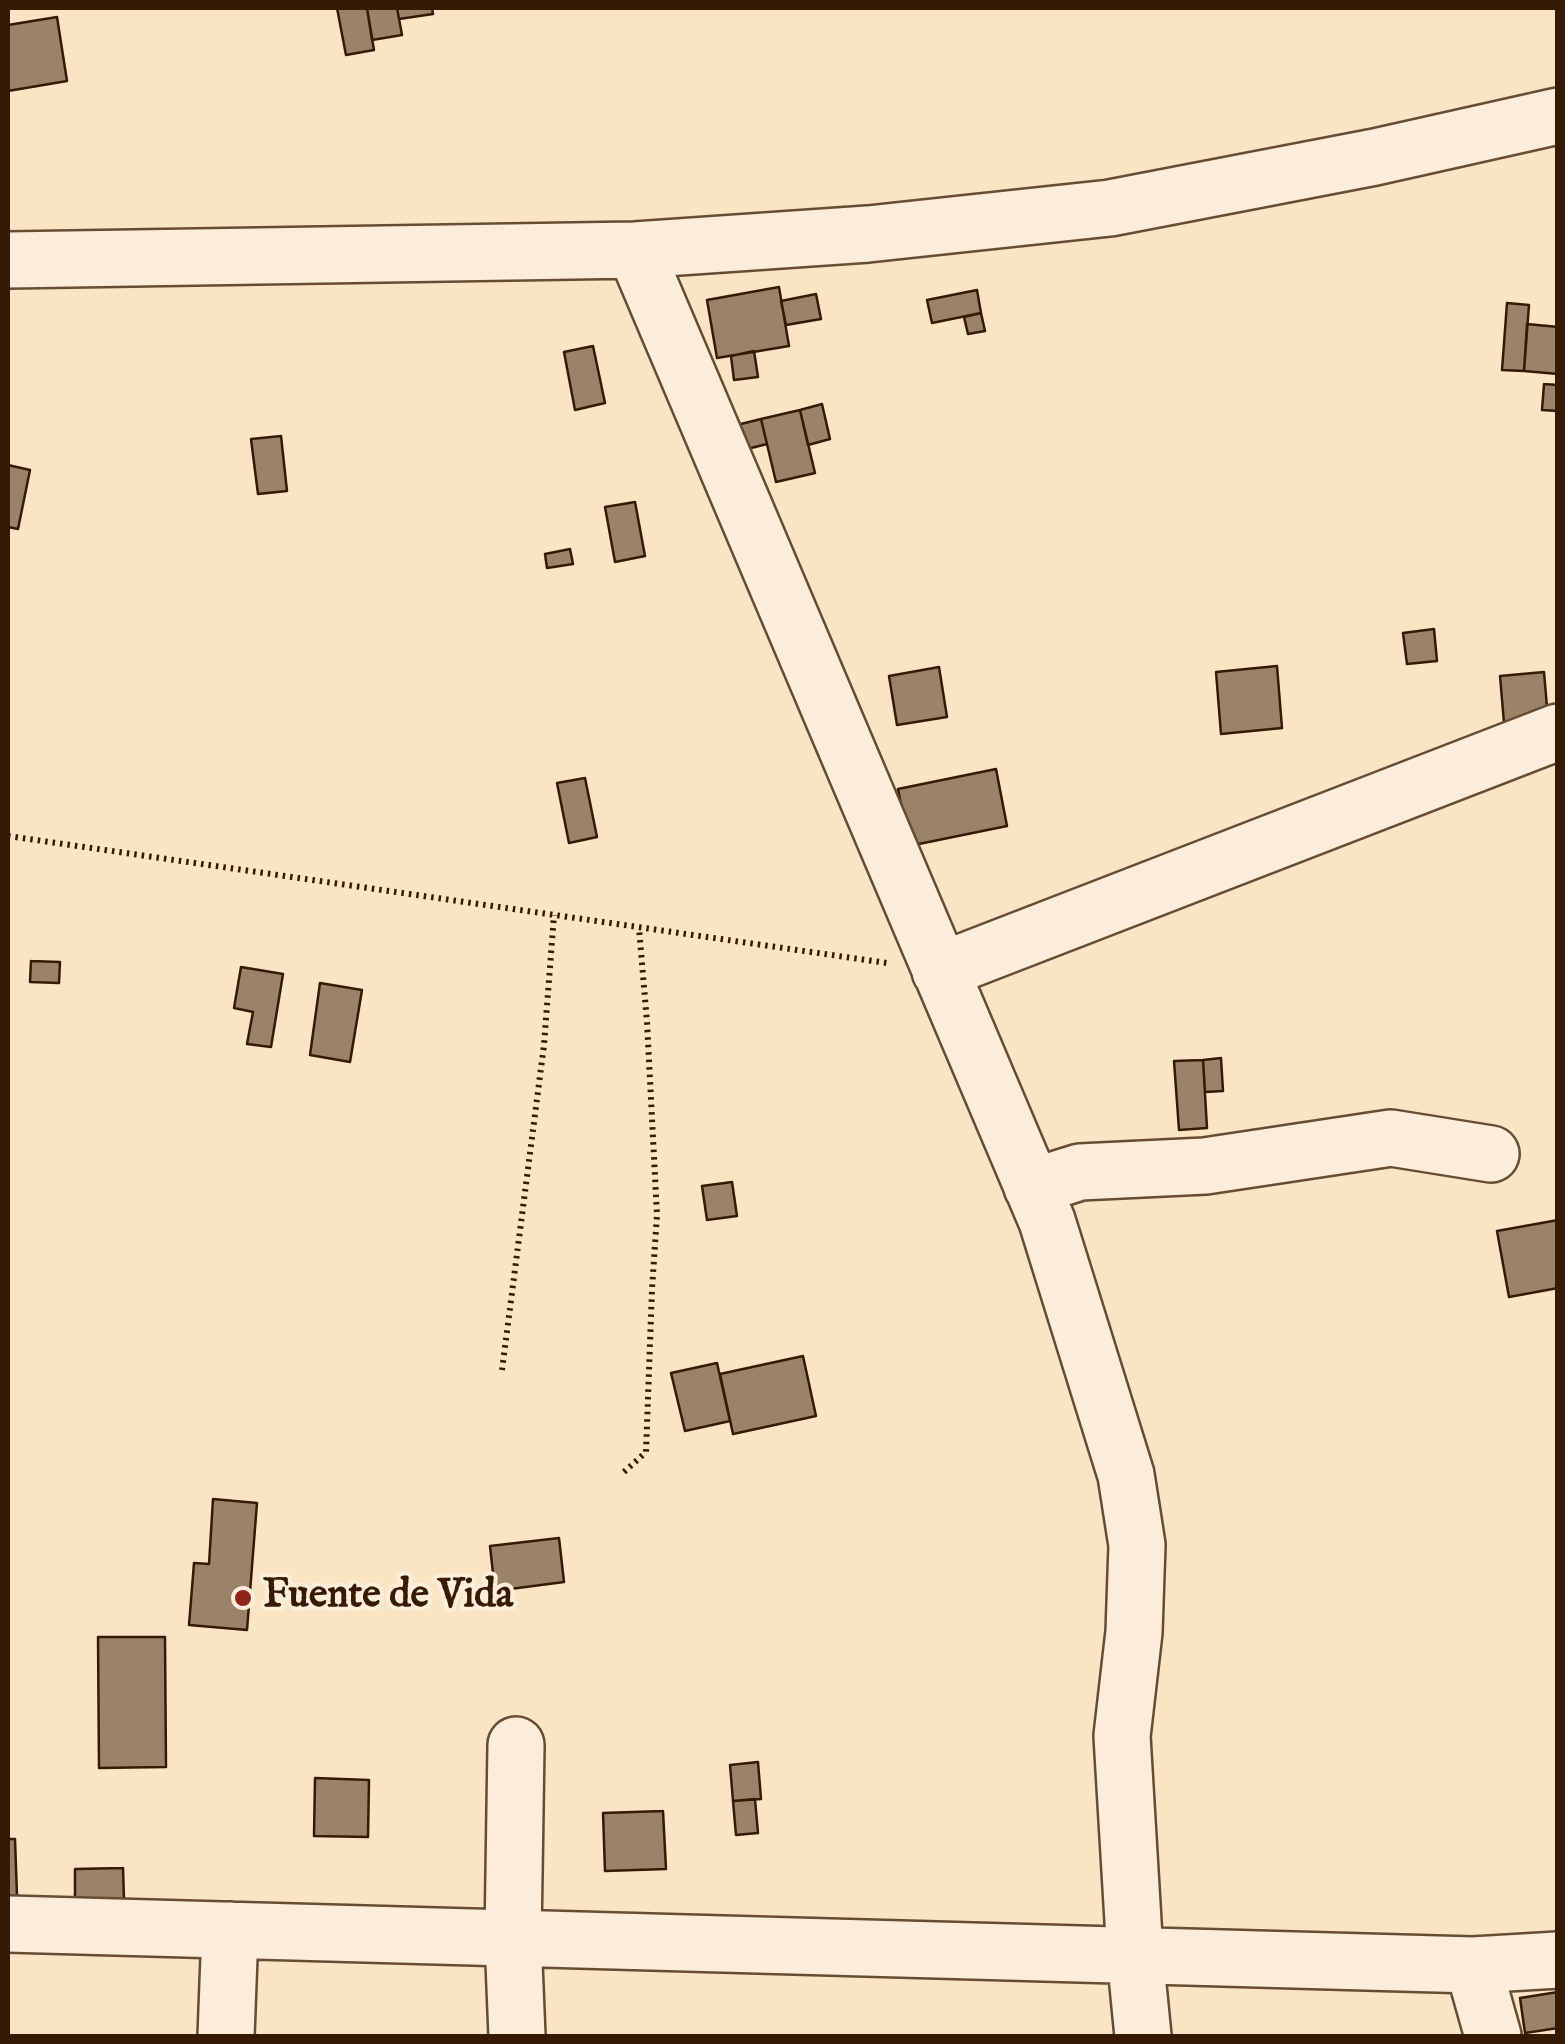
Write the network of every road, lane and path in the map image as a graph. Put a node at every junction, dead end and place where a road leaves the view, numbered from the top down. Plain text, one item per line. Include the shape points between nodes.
1 (1558, 116) edge
2 (634, 250) junction
3 (8, 260) edge
4 (1558, 732) edge
5 (8, 836) edge
6 (554, 915) junction
7 (638, 928) junction
8 (940, 971) junction
9 (1491, 1154) dead end
10 (1032, 1186) junction
11 (502, 1370) dead end
12 (624, 1472) dead end
13 (516, 1745) dead end
14 (8, 1924) edge
15 (230, 1930) junction
16 (513, 1938) junction
17 (1135, 1954) junction
18 (1558, 1960) edge
19 (1472, 1966) junction
20 (226, 2036) edge
21 (517, 2036) edge
22 (1143, 2036) edge
23 (1493, 2036) edge

1 - 2 street via 1110,208
2 - 3 street
2 - 8 street
4 - 8 street
5 - 6 path
6 - 7 path
6 - 11 path
7 - 8 path
7 - 12 path via 657,1215 646,1452
8 - 10 street
9 - 10 street via 1391,1138 1205,1166 1080,1172
10 - 17 street via 1126,1475 1138,1544 1122,1736
13 - 16 street
14 - 15 street
15 - 16 street
15 - 20 street
16 - 17 street
16 - 21 street
17 - 19 street
17 - 22 street
18 - 19 street
19 - 23 street

